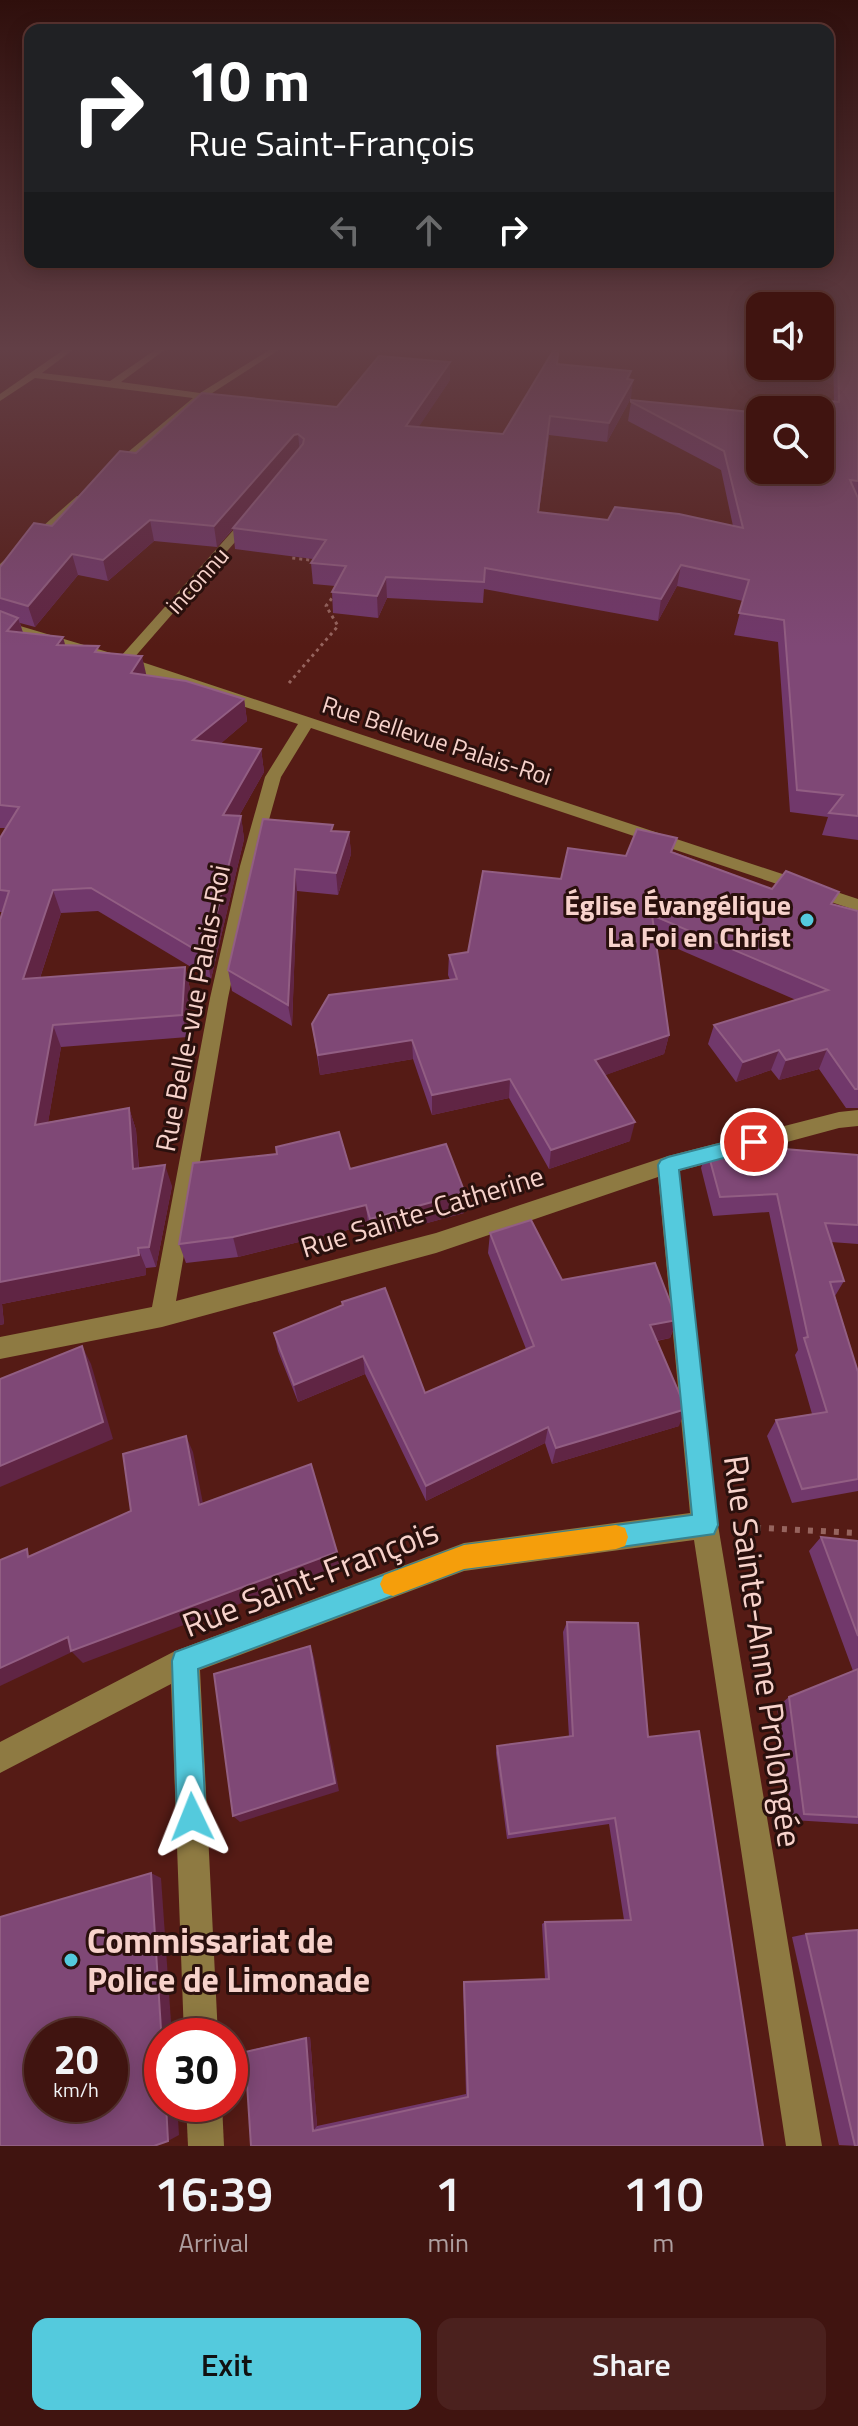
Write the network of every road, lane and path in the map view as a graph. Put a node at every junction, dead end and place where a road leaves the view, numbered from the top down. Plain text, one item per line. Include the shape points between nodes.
1 (140, 446) edge
2 (104, 478) edge
3 (93, 488) edge
4 (261, 505) edge
5 (300, 545) edge
6 (332, 562) edge
7 (0, 570) edge
8 (342, 585) edge
9 (0, 624) edge
10 (124, 661) junction
11 (267, 708) junction
12 (307, 722) junction
13 (858, 905) edge
14 (858, 1118) edge
15 (668, 1165) junction
16 (162, 1316) junction
17 (0, 1348) edge
18 (705, 1525) junction
19 (858, 1533) edge
20 (185, 1661) junction
21 (0, 1758) edge
22 (200, 2018) edge
23 (205, 2122) edge
24 (206, 2146) edge
25 (804, 2146) edge

1 - 2 street
3 - 7 street
4 - 10 street, inconnu
5 - 6 path via 292,558
8 - 11 path via 326,606 338,626
9 - 10 street, Rue Bellevue Palais-Roi
10 - 11 street, Rue Bellevue Palais-Roi
11 - 12 street, Rue Bellevue Palais-Roi
12 - 13 street, Rue Bellevue Palais-Roi
12 - 16 street, Rue Belle-vue Palais-Roi via 273,777 248,866
14 - 15 street, Rue Sainte-Catherine
15 - 16 street, Rue Sainte-Catherine via 436,1243
15 - 18 street, Rue Sainte-Anne Prolongée
16 - 17 street, Rue Sainte-Catherine
18 - 19 path
18 - 20 street, Rue Saint-François via 464,1557
18 - 25 street, Rue Sainte-Anne Prolongée
20 - 21 street, Rue Saint-François
20 - 22 street
23 - 24 street

